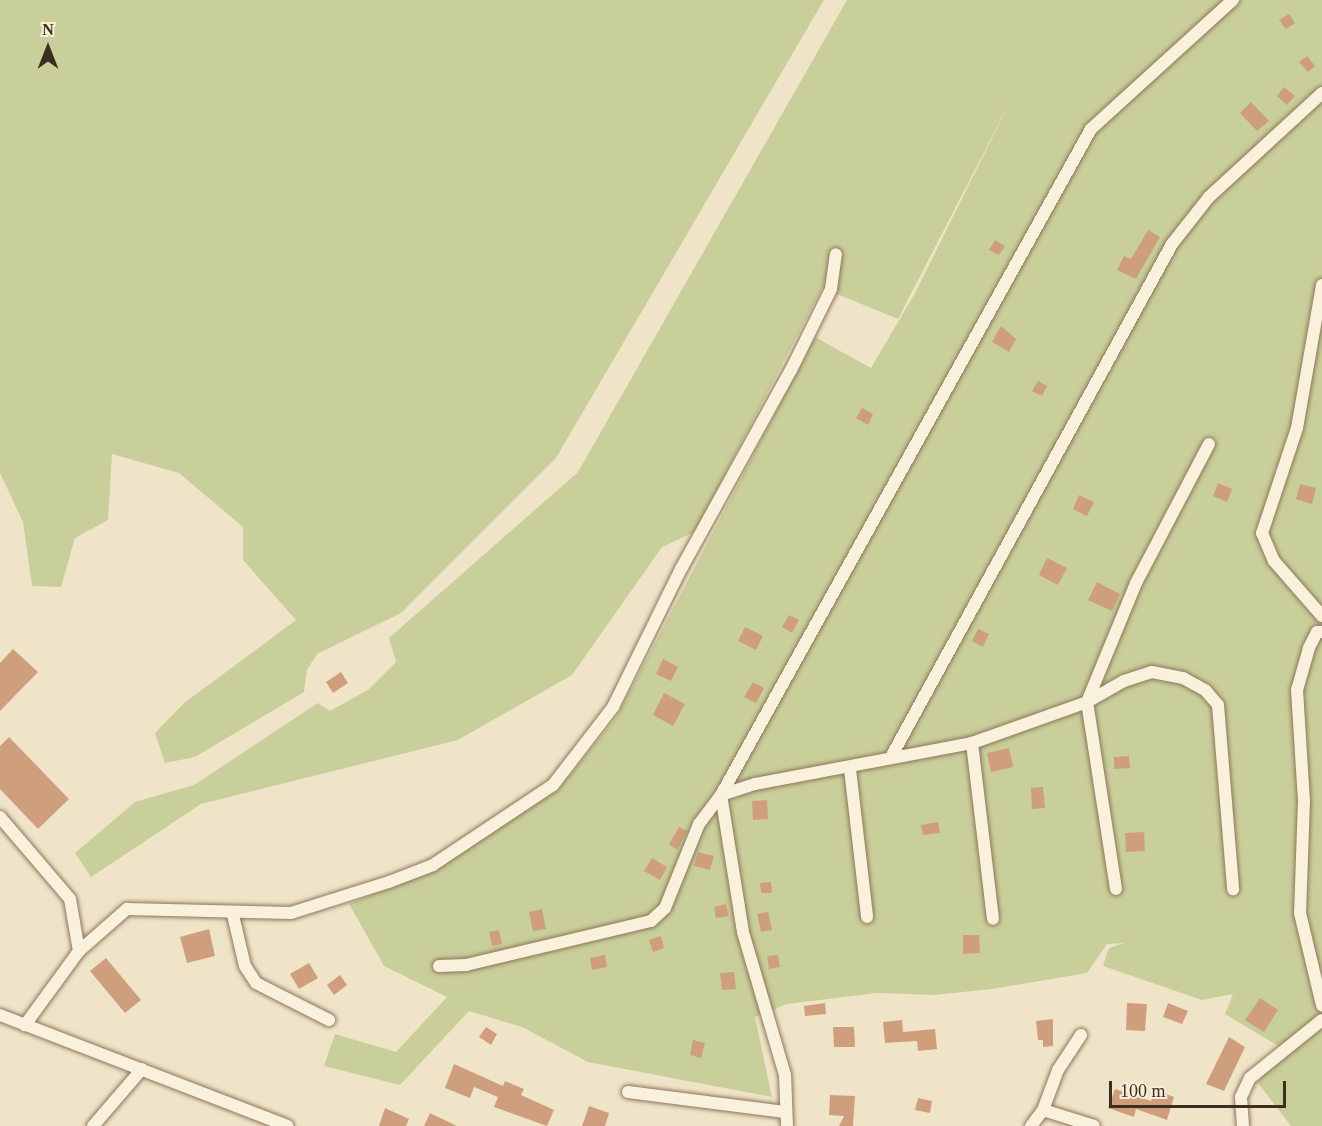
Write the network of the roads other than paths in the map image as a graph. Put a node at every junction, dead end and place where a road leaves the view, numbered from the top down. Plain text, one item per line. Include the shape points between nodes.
1 (1233, 0) edge
2 (1322, 93) edge
3 (836, 254) dead end
4 (1322, 285) edge
5 (1209, 444) dead end
6 (1322, 616) edge
7 (1322, 632) edge
8 (1087, 702) junction
9 (972, 743) junction
10 (891, 758) junction
11 (850, 769) junction
12 (721, 795) junction
13 (0, 816) edge
14 (1116, 889) dead end
15 (1233, 889) dead end
16 (233, 915) junction
17 (867, 917) dead end
18 (993, 919) dead end
19 (79, 951) junction
20 (440, 966) dead end
21 (1322, 1005) edge
22 (0, 1015) edge
23 (329, 1020) dead end
24 (1322, 1020) edge
25 (25, 1025) junction
26 (1081, 1035) dead end
27 (142, 1069) junction
28 (628, 1092) dead end
29 (1043, 1110) junction
30 (785, 1113) junction
31 (93, 1126) edge
32 (287, 1126) edge
33 (787, 1126) edge
34 (1031, 1126) edge
35 (1094, 1126) edge
36 (1243, 1126) edge

1 - 12 street via 1091,129
2 - 10 street via 1209,196 1172,244
3 - 16 street via 831,289 806,340 681,569 613,707 553,784 433,865 291,913
4 - 6 street via 1297,428 1262,533 1274,561
5 - 8 street via 1136,583
7 - 21 street via 1317,632 1309,648 1297,690 1304,800 1300,913
8 - 9 street
8 - 14 street
8 - 15 street via 1124,681 1152,672 1183,678 1218,705
9 - 10 street
9 - 18 street
10 - 11 street
11 - 12 street via 755,784
11 - 17 street
12 - 20 street via 699,824 665,908 651,921 466,966
12 - 30 street via 743,932 785,1075
13 - 19 street via 70,899
16 - 19 street via 127,909
16 - 23 street via 245,966 256,983
19 - 25 street
22 - 25 street
24 - 36 street via 1250,1078 1241,1097
25 - 27 street
26 - 29 street via 1058,1070
27 - 31 street
27 - 32 street
28 - 30 street
29 - 34 street
29 - 35 street
30 - 33 street

